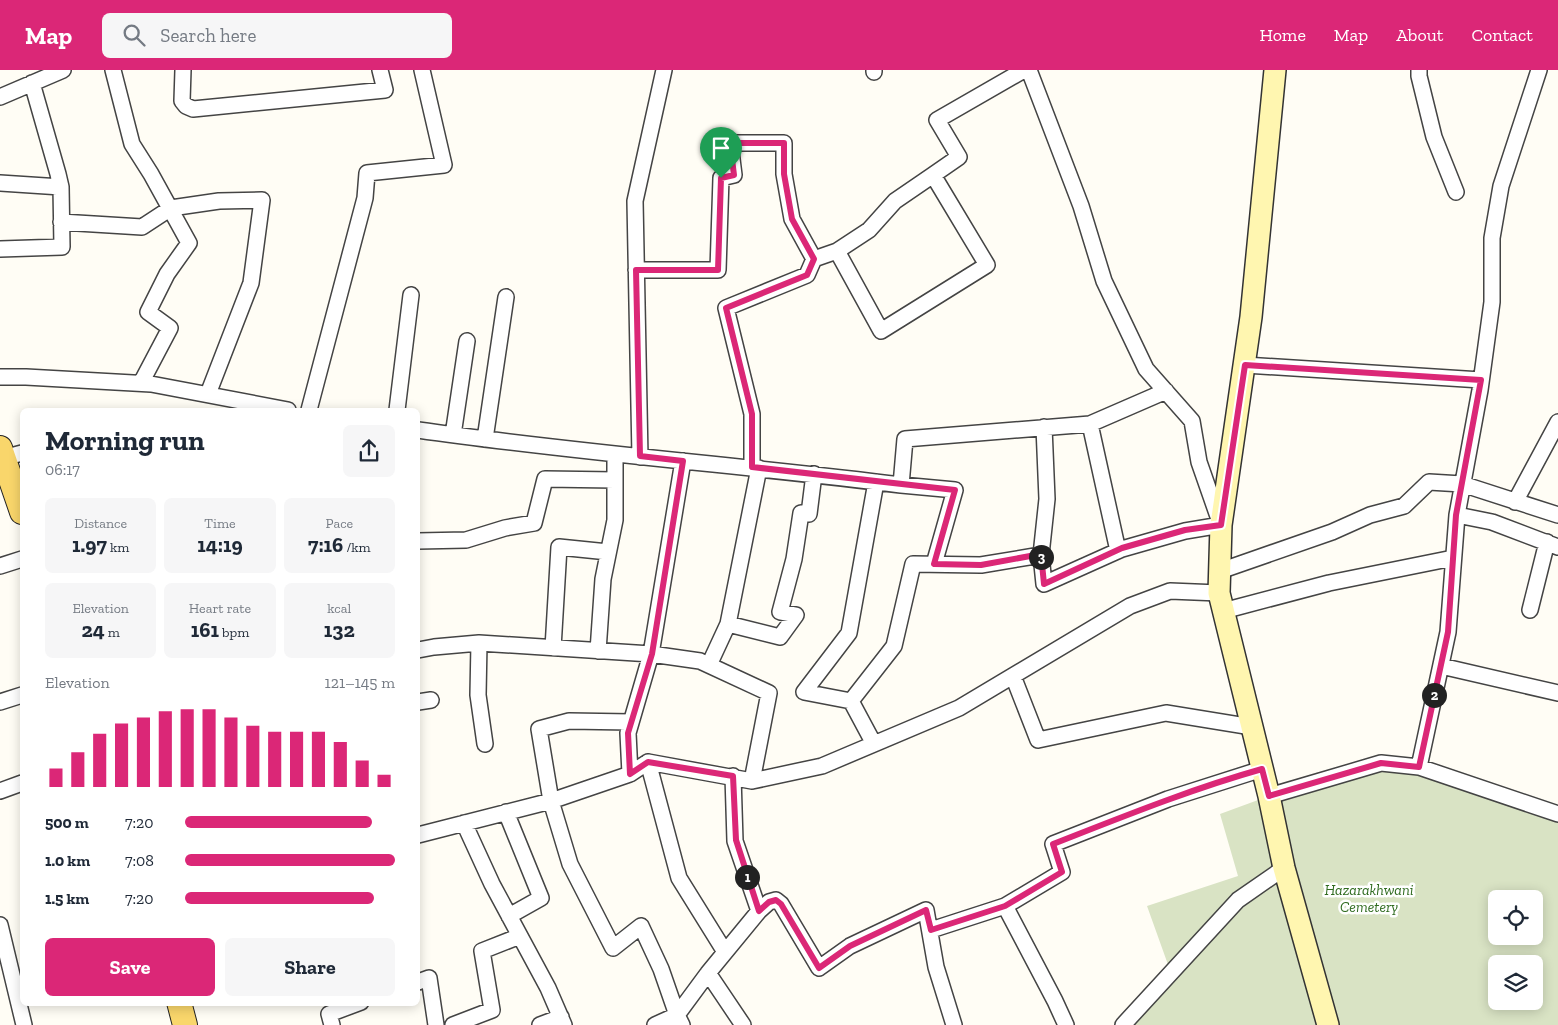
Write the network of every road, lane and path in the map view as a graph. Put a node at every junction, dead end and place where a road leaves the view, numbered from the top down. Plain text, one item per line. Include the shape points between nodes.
1 (63, 70) edge
2 (113, 70) edge
3 (183, 70) edge
4 (380, 70) edge
5 (422, 70) edge
6 (664, 70) edge
7 (1024, 70) edge
8 (1028, 70) edge
9 (1275, 70) edge
10 (1419, 70) edge
11 (1539, 70) edge
12 (38, 77) edge
13 (0, 97) edge
14 (933, 175) junction
15 (0, 183) edge
16 (60, 187) junction
17 (1456, 192) dead end
18 (171, 208) junction
19 (61, 222) junction
20 (0, 249) edge
21 (837, 251) junction
22 (814, 259) junction
23 (636, 270) junction
24 (411, 295) dead end
25 (506, 297) dead end
26 (466, 341) dead end
27 (1245, 365) junction
28 (0, 377) edge
29 (1481, 380) junction
30 (141, 383) junction
31 (1166, 392) junction
32 (208, 394) junction
33 (278, 408) edge
34 (310, 408) edge
35 (397, 408) edge
36 (1558, 422) edge
37 (1090, 424) junction
38 (1044, 427) junction
39 (420, 430) edge
40 (453, 435) junction
41 (486, 439) junction
42 (9, 453) edge
43 (615, 454) junction
44 (640, 456) junction
45 (683, 461) junction
46 (755, 468) junction
47 (814, 474) junction
48 (615, 480) junction
49 (876, 482) junction
50 (1462, 484) junction
51 (901, 485) junction
52 (7, 490) edge
53 (1515, 502) junction
54 (20, 509) edge
55 (1456, 515) junction
56 (1558, 515) edge
57 (1221, 525) junction
58 (420, 541) edge
59 (1552, 545) edge
60 (1118, 550) junction
61 (608, 552) junction
62 (1041, 554) junction
63 (1453, 558) junction
64 (20, 561) edge
65 (934, 564) junction
66 (0, 566) edge
67 (1220, 571) junction
68 (1221, 602) junction
69 (1530, 610) dead end
70 (728, 624) junction
71 (479, 643) junction
72 (553, 648) junction
73 (420, 650) edge
74 (598, 651) junction
75 (652, 654) junction
76 (709, 665) junction
77 (1441, 666) junction
78 (1013, 676) junction
79 (1558, 693) edge
80 (20, 696) edge
81 (851, 701) junction
82 (0, 702) edge
83 (631, 722) junction
84 (1252, 727) junction
85 (485, 744) dead end
86 (874, 744) junction
87 (648, 762) junction
88 (1419, 767) junction
89 (1262, 769) junction
90 (630, 774) junction
91 (733, 776) junction
92 (752, 781) junction
93 (20, 784) edge
94 (0, 791) edge
95 (1269, 796) junction
96 (551, 801) junction
97 (506, 812) junction
98 (1558, 814) edge
99 (464, 823) junction
100 (420, 834) edge
101 (1284, 868) junction
102 (1005, 906) junction
103 (759, 911) junction
104 (509, 916) junction
105 (0, 925) edge
106 (931, 930) junction
107 (520, 936) junction
108 (725, 952) junction
109 (708, 973) junction
110 (420, 981) edge
111 (179, 1006) edge
112 (350, 1006) edge
113 (680, 1020) edge
114 (563, 1021) edge
115 (24, 1025) edge
116 (185, 1025) edge
117 (332, 1025) edge
118 (436, 1025) edge
119 (453, 1025) edge
120 (540, 1025) edge
121 (655, 1025) edge
122 (743, 1025) edge
123 (954, 1025) edge
124 (1066, 1025) edge
125 (1123, 1025) edge
126 (1328, 1025) edge

1 - 12 street
2 - 18 street via 132,144
3 - 4 street via 182,101 193,110 385,90
5 - 34 street via 444,164 367,173 365,198
6 - 23 street via 635,201
7 - 14 street via 937,120 959,156
8 - 31 street via 1081,206 1104,281 1146,369
9 - 27 main road
10 - 17 street via 1434,137
11 - 29 street via 1498,202 1492,238 1492,302
12 - 13 street
12 - 16 street
14 - 21 street via 895,201 869,230
14 - 21 street via 987,265 881,331
15 - 16 street
16 - 19 street
18 - 19 street via 142,227
18 - 30 street via 189,243 167,274 148,312 170,328
18 - 32 street via 219,201 262,200 251,284
19 - 20 street via 62,247
21 - 22 street
22 - 23 street via 792,219 784,174 784,143 730,143 734,175 721,178 718,270
22 - 46 street via 807,275 726,308 752,414
23 - 44 street
24 - 35 street
25 - 41 street
26 - 40 street
27 - 29 street
27 - 57 main road
28 - 30 street
29 - 50 street
30 - 32 street
31 - 37 street
31 - 57 street via 1192,422 1199,462
32 - 33 street
36 - 53 street
37 - 38 street
37 - 60 street
38 - 51 street via 905,439
38 - 62 street via 1047,499
39 - 40 street
40 - 41 street
41 - 43 street
42 - 52 main road
43 - 44 street
43 - 48 street
44 - 45 street
45 - 46 street
45 - 75 street
46 - 47 street
46 - 70 street
47 - 49 street
47 - 70 street via 808,514 800,513 794,559 780,612 796,615 780,637
48 - 58 street via 545,479 534,523 466,540
48 - 61 street via 614,520
49 - 51 street
49 - 81 street via 849,633 804,692
50 - 53 street
50 - 55 street
50 - 67 street via 1429,482 1404,506 1370,515 1332,532
51 - 65 street via 955,490
52 - 54 main road
53 - 56 street
55 - 59 street via 1492,522
55 - 63 street
57 - 60 street via 1185,530
57 - 67 main road
59 - 69 street
60 - 62 street via 1044,584
61 - 72 street via 559,547
61 - 74 street
62 - 65 street via 981,565
63 - 68 street
63 - 77 street via 1448,632
64 - 66 street
65 - 81 street via 913,564 894,646
67 - 68 main road
68 - 78 street via 1170,591 1130,606
68 - 84 main road
70 - 76 street
71 - 72 street
71 - 73 street
71 - 85 street via 478,695
72 - 74 street
74 - 75 street
75 - 76 street
75 - 83 street
76 - 92 street via 769,693
77 - 79 street
77 - 88 street
78 - 84 street via 1038,740 1166,713
78 - 86 street via 960,708
80 - 82 street
81 - 86 street
83 - 90 street via 628,733
83 - 96 street via 569,721 539,729
84 - 89 main road
86 - 92 street via 822,766
87 - 90 street
87 - 91 street
87 - 108 street via 679,878
88 - 95 street via 1381,763
88 - 98 street
89 - 95 main road
89 - 102 street via 1168,799 1053,844 1062,872
90 - 96 street
91 - 92 street
91 - 103 street via 736,840
93 - 94 street
95 - 101 main road
96 - 97 street
96 - 113 street via 570,864 613,948 641,926 662,969
97 - 99 street
97 - 104 street via 541,898
99 - 100 street
99 - 104 street
101 - 125 street via 1238,900
101 - 126 main road
102 - 106 street
102 - 124 street
103 - 106 street via 769,902 776,900 781,904 819,968 850,946 926,910
103 - 108 street
104 - 107 street
105 - 115 street
106 - 123 street via 936,967
107 - 114 street
107 - 119 street via 482,952 492,1010
108 - 109 street
109 - 113 street
109 - 122 street
110 - 118 street via 429,978
111 - 116 main road
112 - 117 street via 329,1014
113 - 121 street
114 - 120 street

